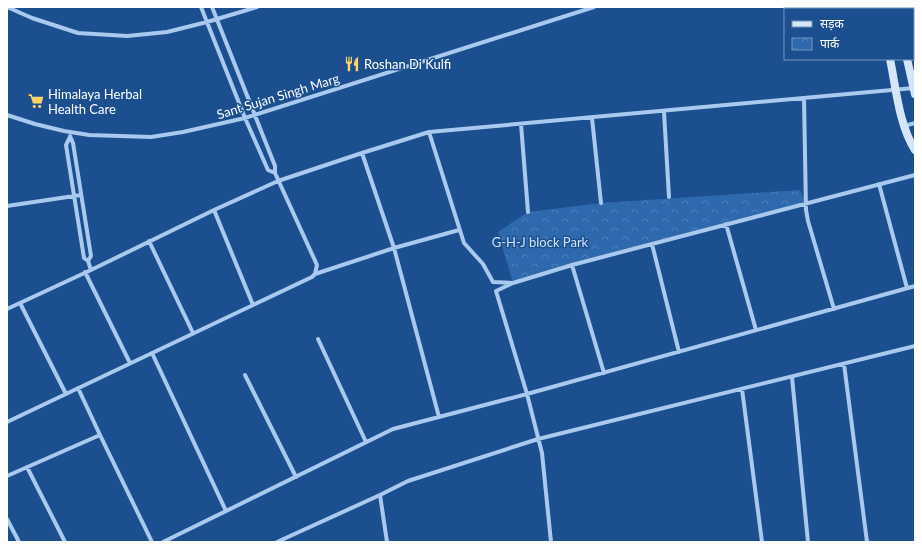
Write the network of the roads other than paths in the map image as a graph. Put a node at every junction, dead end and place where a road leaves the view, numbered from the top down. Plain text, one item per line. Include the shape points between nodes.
1 (7, 7) edge
2 (201, 7) edge
3 (212, 7) edge
4 (257, 7) edge
5 (594, 7) edge
6 (217, 19) junction
7 (207, 22) junction
8 (890, 60) edge
9 (907, 60) edge
10 (896, 90) junction
11 (914, 91) edge
12 (804, 99) junction
13 (664, 112) junction
14 (256, 114) junction
15 (7, 115) edge
16 (245, 118) junction
17 (592, 118) junction
18 (915, 123) edge
19 (521, 124) junction
20 (904, 126) junction
21 (70, 132) junction
22 (429, 132) junction
23 (70, 137) junction
24 (915, 150) edge
25 (362, 153) junction
26 (275, 173) junction
27 (915, 175) edge
28 (278, 181) junction
29 (879, 184) junction
30 (82, 195) junction
31 (73, 196) junction
32 (669, 197) dead end
33 (601, 203) dead end
34 (806, 203) junction
35 (7, 206) edge
36 (214, 210) junction
37 (528, 212) dead end
38 (726, 224) junction
39 (459, 230) junction
40 (149, 241) junction
41 (652, 244) junction
42 (394, 248) junction
43 (88, 261) junction
44 (572, 265) junction
45 (91, 270) junction
46 (86, 272) junction
47 (315, 274) junction
48 (513, 283) junction
49 (915, 286) edge
50 (907, 288) junction
51 (20, 303) junction
52 (252, 305) junction
53 (7, 309) edge
54 (834, 309) junction
55 (756, 330) junction
56 (193, 333) junction
57 (318, 339) dead end
58 (915, 346) edge
59 (679, 352) junction
60 (152, 353) junction
61 (130, 363) junction
62 (844, 364) junction
63 (604, 373) junction
64 (245, 375) dead end
65 (792, 377) junction
66 (78, 388) junction
67 (742, 389) junction
68 (66, 394) junction
69 (526, 394) junction
70 (439, 417) junction
71 (7, 422) edge
72 (100, 435) junction
73 (538, 439) junction
74 (366, 442) junction
75 (27, 467) junction
76 (7, 476) edge
77 (296, 477) junction
78 (380, 495) junction
79 (226, 511) junction
80 (7, 519) edge
81 (19, 542) edge
82 (65, 542) edge
83 (152, 542) edge
84 (163, 542) edge
85 (277, 542) edge
86 (387, 542) edge
87 (551, 542) edge
88 (762, 542) edge
89 (808, 542) edge
90 (867, 542) edge

1 - 7 street via 78,33 127,36 167,32
2 - 7 street
3 - 6 street
4 - 6 street
5 - 14 street, Sant Sujan Singh Marg
6 - 7 street
6 - 14 street
7 - 16 street
8 - 10 street
9 - 11 street
10 - 11 street
10 - 12 street
10 - 20 street
12 - 13 street
12 - 34 street
13 - 17 street
13 - 32 street
14 - 16 street, Sant Sujan Singh Marg
14 - 26 street via 275,166
15 - 21 street, Sant Sujan Singh Marg
16 - 21 street, Sant Sujan Singh Marg via 151,137
16 - 26 street via 268,170
17 - 19 street
17 - 33 street
18 - 20 street
19 - 22 street
19 - 37 street
20 - 24 street
21 - 23 street
22 - 25 street
22 - 39 street
23 - 30 street via 74,143
23 - 31 street via 66,145
25 - 28 street
25 - 42 street
26 - 28 street
27 - 29 street
28 - 36 street
28 - 47 street via 317,265
29 - 34 street
29 - 50 street
30 - 31 street
30 - 43 street via 91,256
31 - 35 street
31 - 43 street via 84,258
34 - 38 street
34 - 54 street via 808,221
36 - 40 street
36 - 52 street
38 - 41 street
38 - 55 street
39 - 42 street
39 - 48 street via 464,243 483,264 493,282
40 - 45 street
40 - 56 street
41 - 44 street
41 - 59 street
42 - 47 street
42 - 70 street
43 - 45 street
44 - 48 street
44 - 63 street
45 - 46 street
46 - 51 street
46 - 61 street
47 - 52 street
48 - 69 street via 496,291
49 - 50 street
50 - 54 street
51 - 53 street
51 - 68 street
52 - 56 street
54 - 55 street
55 - 59 street
56 - 60 street
57 - 74 street
58 - 62 street
59 - 63 street
60 - 61 street
60 - 79 street
61 - 66 street
62 - 65 street
62 - 90 street
63 - 69 street
64 - 77 street
65 - 67 street
65 - 89 street
66 - 68 street
66 - 72 street
67 - 73 street
67 - 88 street
68 - 71 street
69 - 70 street
69 - 73 street
70 - 74 street via 393,429
72 - 75 street
72 - 83 street
73 - 78 street via 408,481
73 - 87 street via 542,453
74 - 77 street
75 - 76 street
75 - 82 street
77 - 79 street
78 - 85 street
78 - 86 street
79 - 84 street
80 - 81 street

